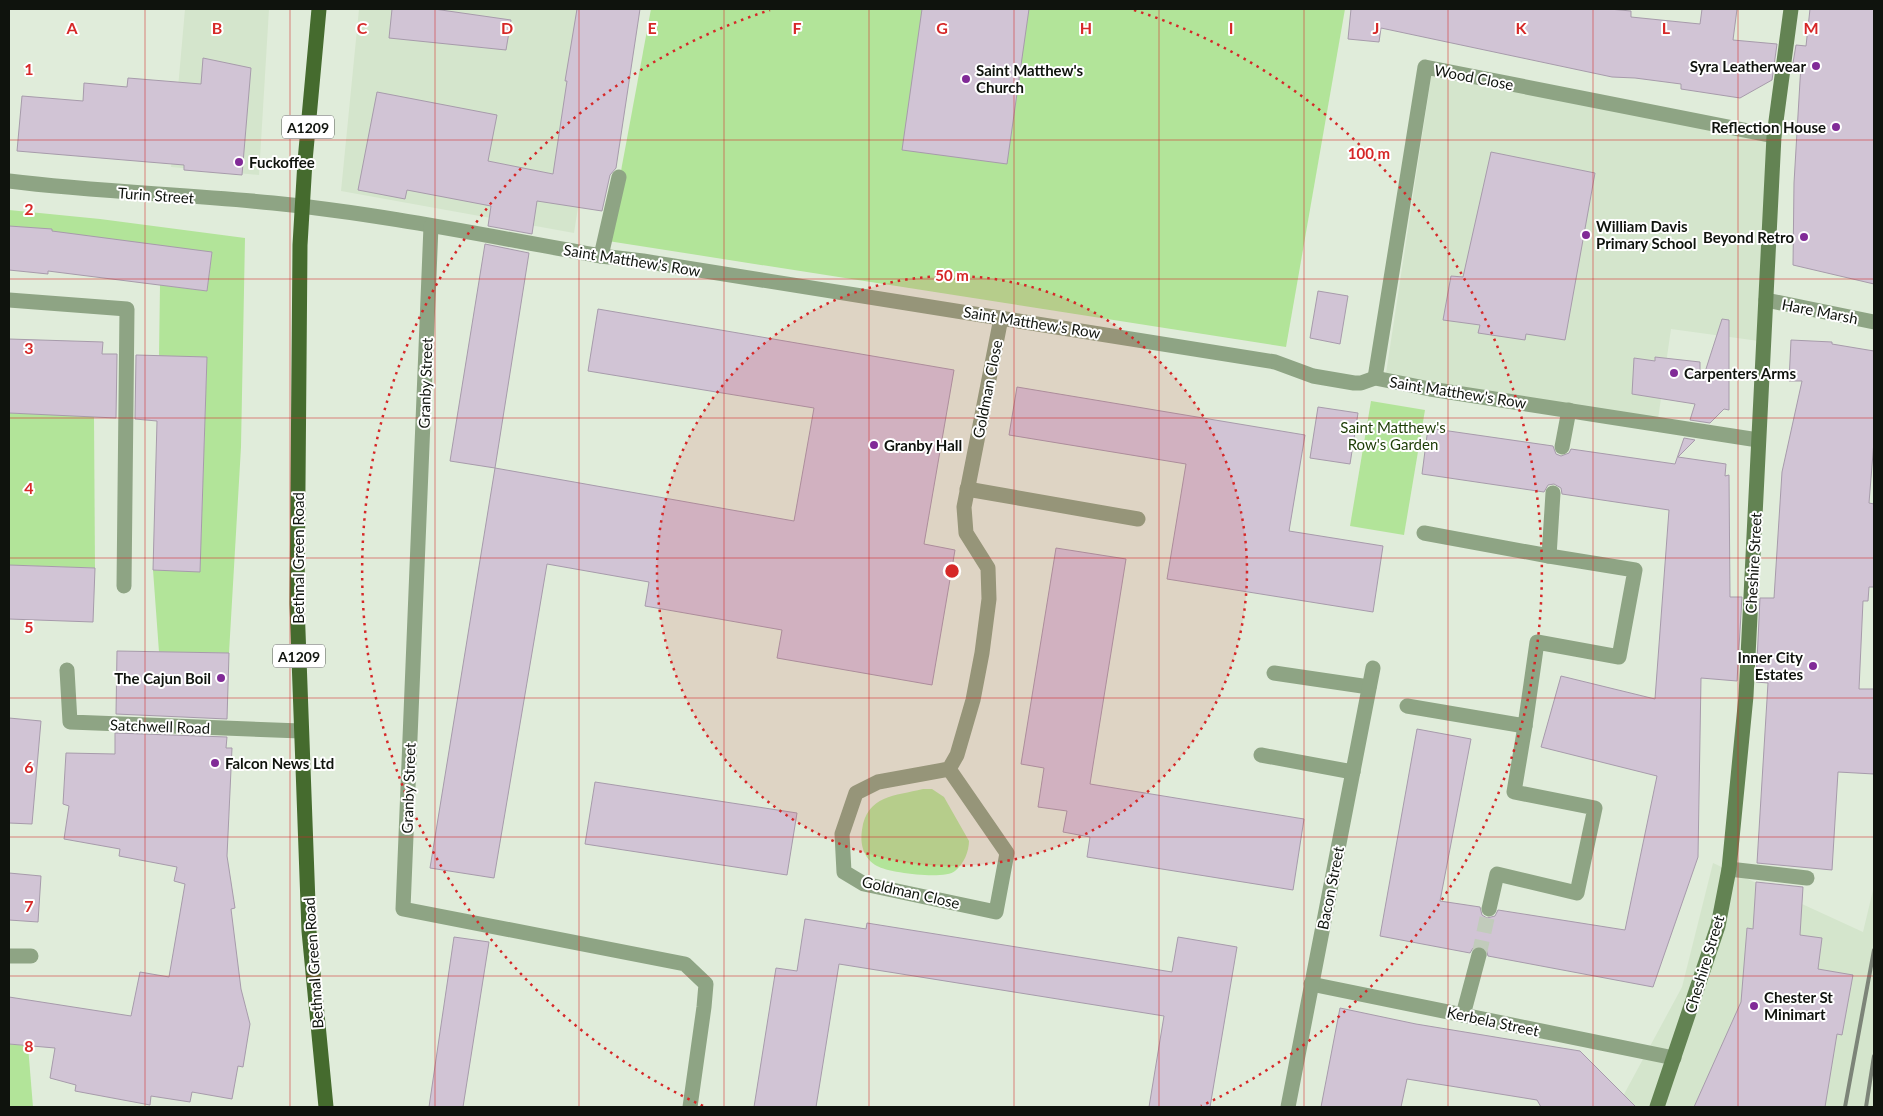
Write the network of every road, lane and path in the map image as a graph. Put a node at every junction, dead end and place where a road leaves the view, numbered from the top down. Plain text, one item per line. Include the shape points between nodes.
1 (319, 9) edge
2 (1791, 9) edge
3 (1774, 136) junction
4 (619, 177) dead end
5 (9, 181) edge
6 (302, 207) junction
7 (431, 226) junction
8 (601, 256) junction
9 (9, 300) edge
10 (1766, 300) junction
11 (1001, 318) junction
12 (1874, 322) edge
13 (1374, 378) junction
14 (1569, 410) junction
15 (1758, 440) junction
16 (1562, 448) dead end
17 (967, 489) junction
18 (1553, 493) dead end
19 (1138, 519) dead end
20 (1424, 533) dead end
21 (1549, 556) junction
22 (124, 586) dead end
23 (1373, 668) dead end
24 (67, 670) dead end
25 (1274, 673) dead end
26 (1369, 687) junction
27 (1407, 706) dead end
28 (1525, 726) junction
29 (301, 731) junction
30 (1261, 755) dead end
31 (949, 769) junction
32 (1353, 772) junction
33 (1729, 869) junction
34 (1807, 878) dead end
35 (1489, 908) tunnel mouth
36 (1479, 954) tunnel mouth
37 (9, 956) edge
38 (31, 956) dead end
39 (1311, 984) junction
40 (1463, 1014) junction
41 (1674, 1058) junction
42 (326, 1107) edge
43 (690, 1107) edge
44 (1288, 1107) edge
45 (1657, 1107) edge

1 - 6 main road, Bethnal Green Road / A1209
2 - 3 main road, Cheshire Street
3 - 10 main road, Cheshire Street
3 - 13 street, Wood Close via 1424,67
4 - 8 street
5 - 6 street, Turin Street via 70,189
6 - 7 street, Saint Matthew's Row
6 - 29 main road, Bethnal Green Road / A1209 via 297,604
7 - 8 street, Saint Matthew's Row
7 - 43 street, Granby Street via 403,909 685,964 706,984
8 - 11 street, Saint Matthew's Row
9 - 22 street via 127,309
10 - 12 street, Hare Marsh
10 - 15 main road, Cheshire Street
11 - 13 street, Saint Matthew's Row via 1275,362 1312,376 1354,383
11 - 17 street, Goldman Close
13 - 14 street, Saint Matthew's Row
14 - 15 street, Saint Matthew's Row
14 - 16 street
15 - 33 main road, Cheshire Street via 1746,696
17 - 19 street
17 - 31 street, Goldman Close via 964,507 966,533 988,568 989,599 973,700 957,755
18 - 21 street
20 - 21 street
21 - 28 street via 1635,570 1619,657 1537,642
23 - 26 street, Bacon Street
24 - 29 street, Satchwell Road via 70,722
25 - 26 street
26 - 32 street, Bacon Street
27 - 28 street
28 - 35 street via 1514,792 1595,808 1577,893 1496,874
29 - 42 main road, Bethnal Green Road / A1209 via 309,931
30 - 32 street
31 - 31 street, Goldman Close via 1007,853 996,912 864,884 844,872 842,834 856,792 878,782
32 - 39 street, Bacon Street
33 - 34 street
33 - 41 main road, Cheshire Street via 1718,926
36 - 40 street
37 - 38 street
39 - 40 street, Kerbela Street
39 - 44 street, Bacon Street
40 - 41 street, Kerbela Street
41 - 45 main road, Cheshire Street

